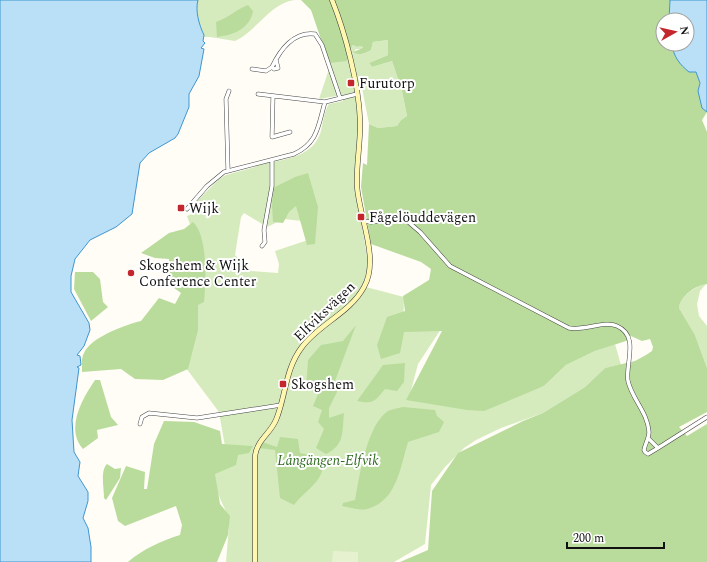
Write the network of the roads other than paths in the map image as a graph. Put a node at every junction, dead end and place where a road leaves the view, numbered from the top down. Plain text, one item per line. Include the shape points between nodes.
1 (332, 0) edge
2 (252, 70) dead end
3 (229, 91) dead end
4 (258, 94) dead end
5 (357, 94) junction
6 (273, 96) junction
7 (340, 98) junction
8 (324, 102) junction
9 (290, 132) dead end
10 (272, 160) junction
11 (228, 170) junction
12 (187, 209) dead end
13 (363, 221) junction
14 (262, 246) dead end
15 (280, 405) junction
16 (707, 417) edge
17 (140, 424) dead end
18 (648, 438) junction
19 (658, 448) junction
20 (255, 562) edge

1 - 5 street, Elfviksvägen via 343,28
2 - 7 street via 266,71 294,39 305,33 315,34 322,45
3 - 11 street via 226,99
4 - 6 street
5 - 7 street
5 - 13 street, Elfviksvägen via 360,125 357,187
6 - 8 street
6 - 9 street via 272,137
7 - 8 street
8 - 10 street via 310,145 294,154
10 - 11 street
10 - 14 street via 272,186 264,230 266,242
11 - 12 street via 219,175
13 - 15 street, Elfviksvägen via 370,264 365,285 343,312 302,347 290,368
13 - 18 street via 406,220 417,228 450,266 570,328 578,330 610,324 622,329 627,335 630,350 628,383 644,413 649,431
15 - 17 street via 198,418 149,413 142,417
15 - 20 street, Elfviksvägen via 275,423 258,444 256,452
16 - 19 street
18 - 19 street
18 - 19 street via 645,452 648,454

